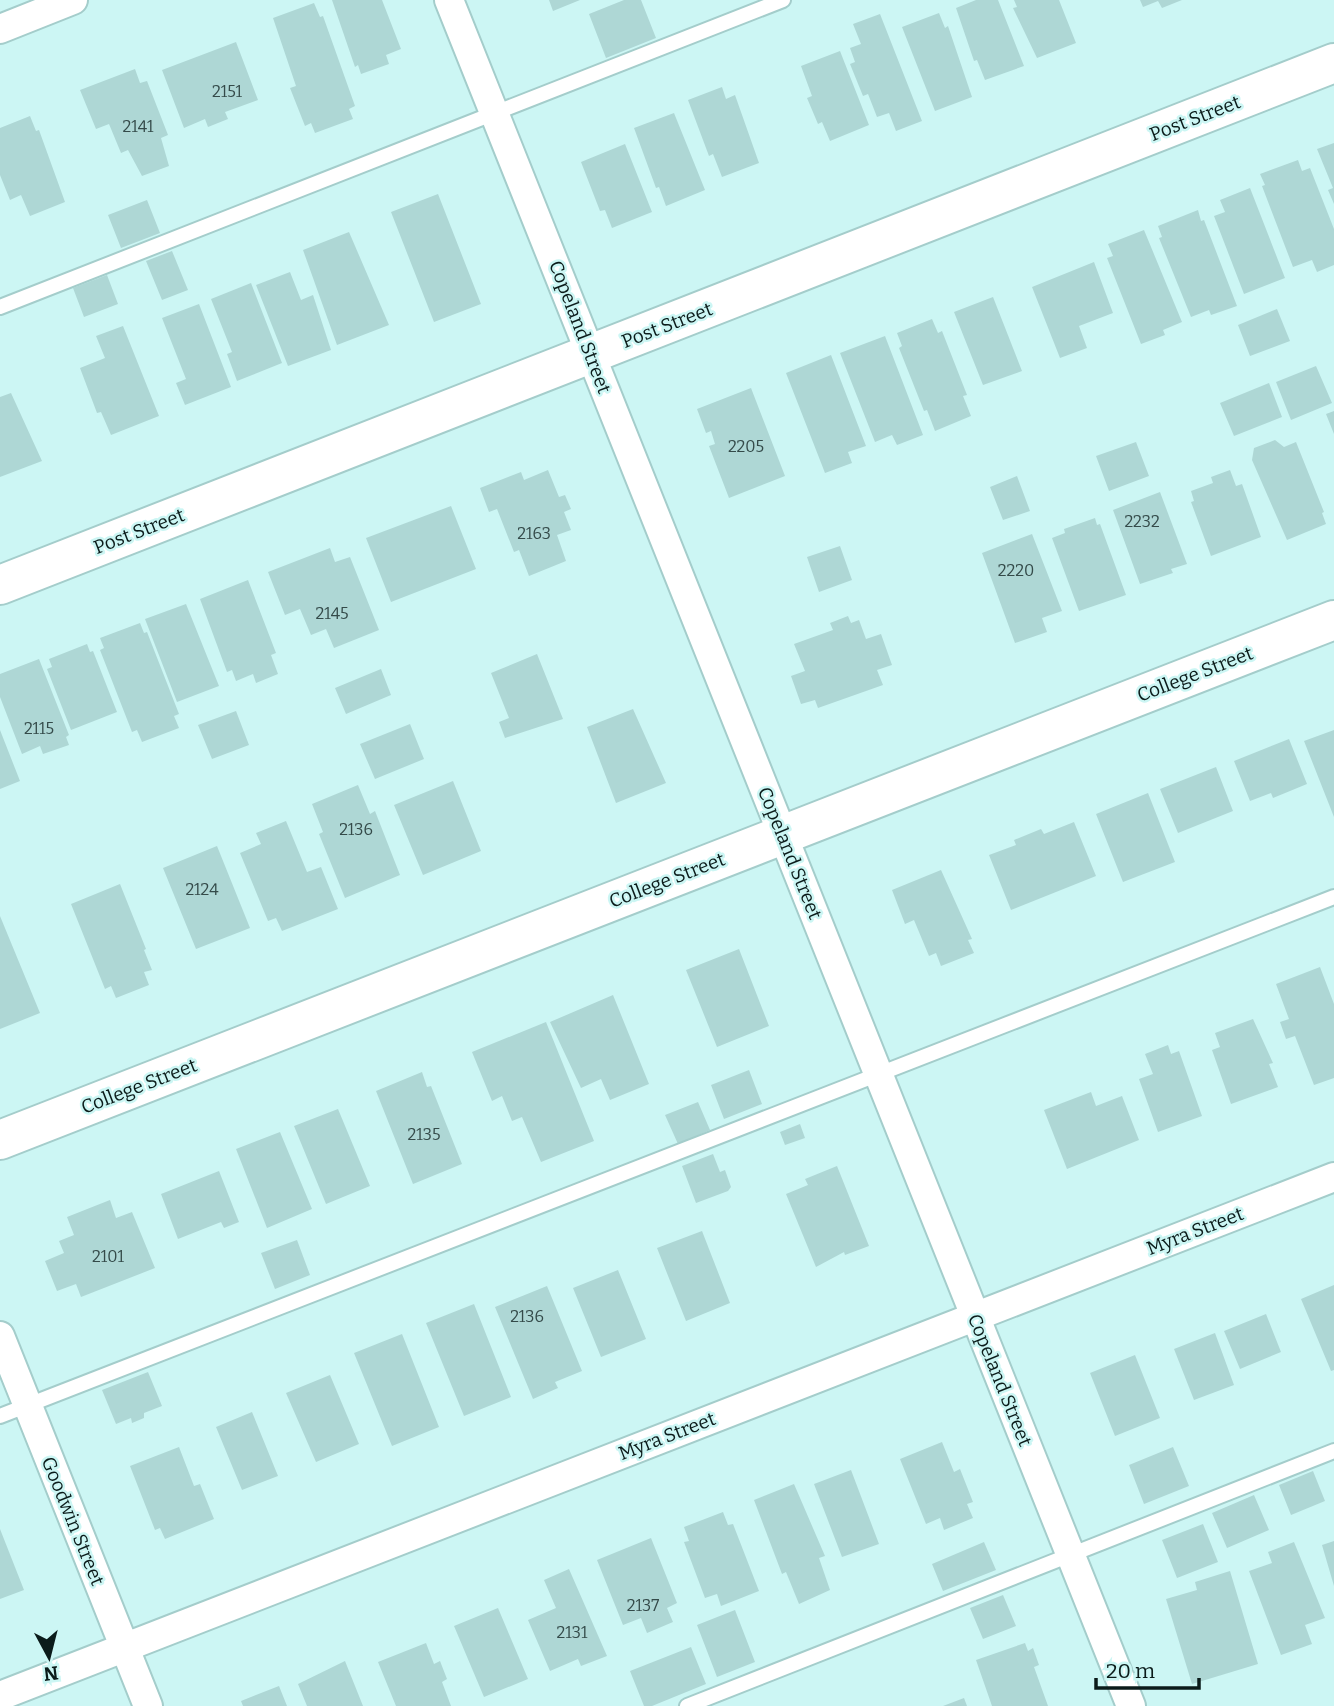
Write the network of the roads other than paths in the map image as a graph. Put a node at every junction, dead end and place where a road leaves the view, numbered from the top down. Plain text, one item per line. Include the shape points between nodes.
1 (73, 0) edge
2 (449, 0) edge
3 (783, 0) edge
4 (0, 29) edge
5 (1334, 63) edge
6 (494, 112) junction
7 (0, 307) edge
8 (591, 355) junction
9 (0, 585) edge
10 (1334, 620) edge
11 (783, 835) junction
12 (1334, 897) edge
13 (877, 1073) junction
14 (0, 1140) edge
15 (1334, 1177) edge
16 (974, 1317) junction
17 (0, 1336) edge
18 (26, 1404) junction
19 (0, 1416) edge
20 (1334, 1451) edge
21 (1070, 1554) junction
22 (123, 1647) junction
23 (0, 1696) edge
24 (148, 1706) edge
25 (687, 1706) edge
26 (1131, 1706) edge

1 - 4 street
2 - 6 street, Copeland Street
3 - 6 lane
5 - 8 street, Post Street
6 - 7 lane
6 - 8 street, Copeland Street
8 - 9 street, Post Street
8 - 11 street, Copeland Street
10 - 11 street, College Street
11 - 13 street, Copeland Street
11 - 14 street, College Street
12 - 13 lane
13 - 16 street, Copeland Street
13 - 18 lane
15 - 16 street, Myra Street
16 - 21 street, Copeland Street
16 - 22 street, Myra Street
17 - 18 street, Goodwin Street
18 - 19 lane
18 - 22 street, Goodwin Street
20 - 21 lane
21 - 25 lane
21 - 26 street, Copeland Street
22 - 23 street, Myra Street
22 - 24 street, Goodwin Street

